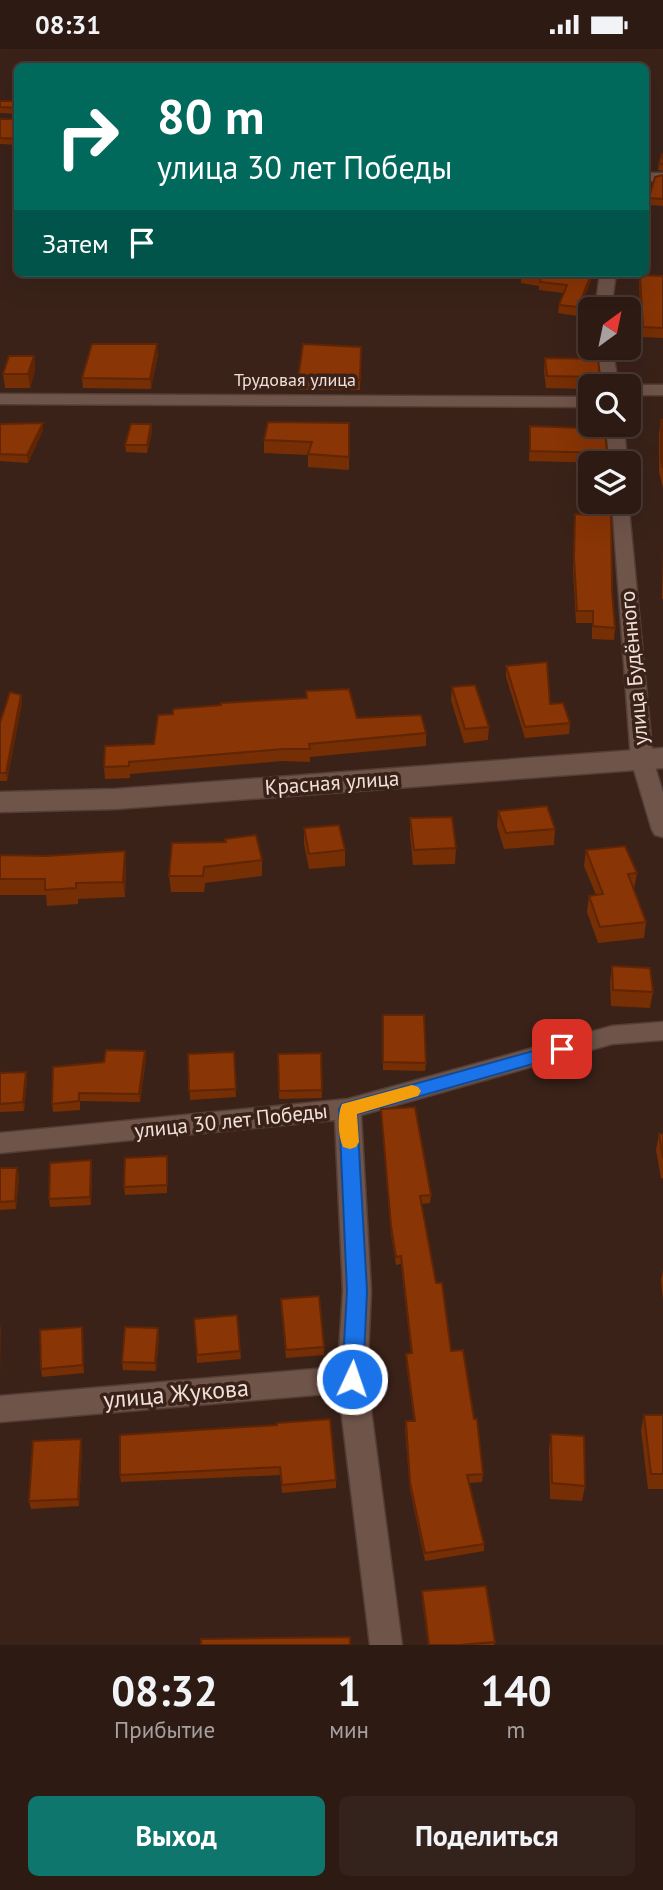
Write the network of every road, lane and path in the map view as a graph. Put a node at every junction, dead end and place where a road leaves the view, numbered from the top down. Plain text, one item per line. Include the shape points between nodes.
1 (607, 277) edge
2 (605, 297) edge
3 (641, 390) edge
4 (663, 390) edge
5 (0, 399) edge
6 (578, 402) edge
7 (622, 514) edge
8 (652, 759) edge
9 (0, 802) edge
10 (663, 830) edge
11 (663, 1031) edge
12 (348, 1109) junction
13 (0, 1143) edge
14 (352, 1379) junction
15 (0, 1409) edge
16 (386, 1645) edge

1 - 2 street
3 - 4 street
5 - 6 street, Трудовая улица
7 - 8 street, улица Будённого
8 - 9 main road, Красная улица via 116,799
8 - 10 street, улица Будённого
11 - 12 street, улица 30 лет Победы via 612,1035
12 - 13 street, улица 30 лет Победы
12 - 14 street via 357,1291
14 - 15 street, улица Жукова
14 - 16 street

